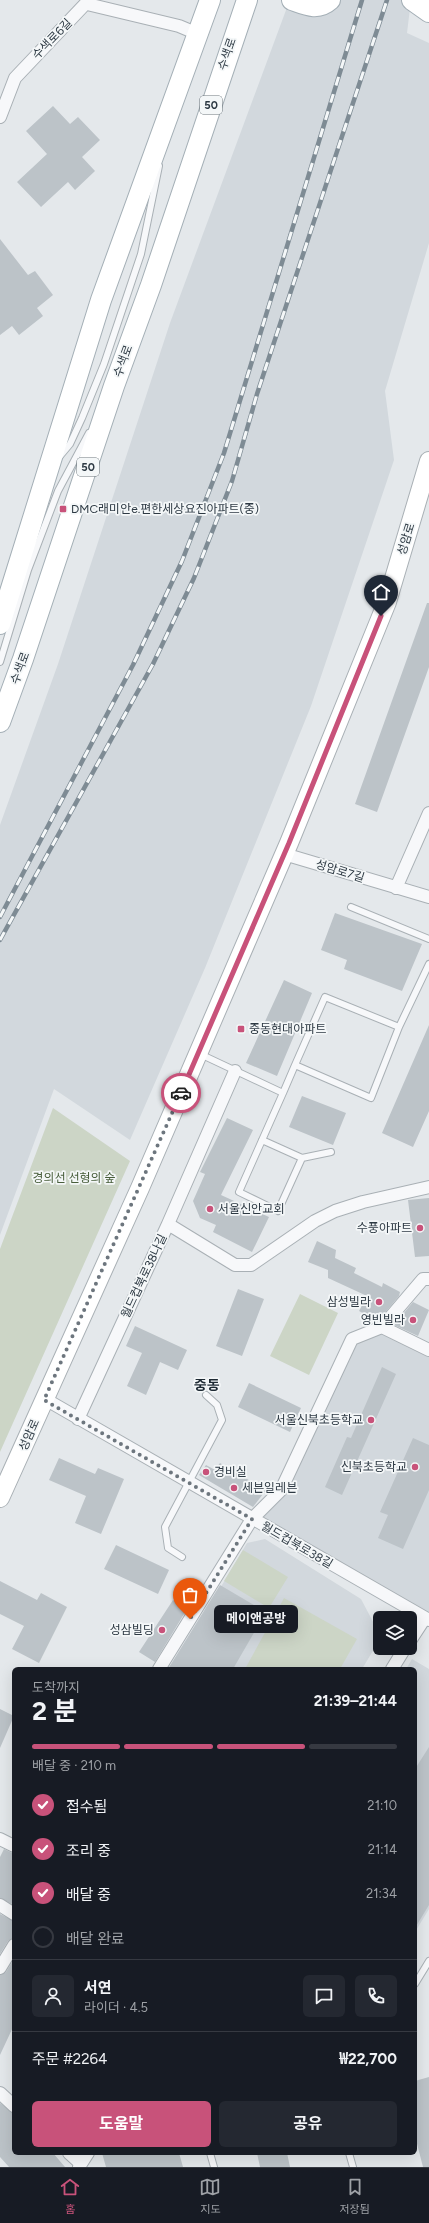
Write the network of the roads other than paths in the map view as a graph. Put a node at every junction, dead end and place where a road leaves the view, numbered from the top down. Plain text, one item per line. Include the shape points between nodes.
1 (210, 0) edge
2 (246, 0) edge
3 (292, 0) edge
4 (330, 0) edge
5 (412, 0) edge
6 (88, 2) edge
7 (429, 12) edge
8 (198, 34) junction
9 (170, 115) junction
10 (0, 118) edge
11 (162, 154) dead end
12 (160, 161) dead end
13 (114, 386) junction
14 (429, 461) edge
15 (45, 476) junction
16 (0, 624) edge
17 (0, 662) edge
18 (0, 722) edge
19 (429, 813) edge
20 (284, 854) junction
21 (396, 888) junction
22 (429, 897) edge
23 (350, 907) dead end
24 (429, 939) edge
25 (429, 964) edge
26 (399, 1027) junction
27 (198, 1054) junction
28 (295, 1065) junction
29 (235, 1071) junction
30 (283, 1093) junction
31 (262, 1140) junction
32 (331, 1152) dead end
33 (302, 1158) junction
34 (429, 1187) edge
35 (168, 1224) junction
36 (429, 1279) edge
37 (382, 1327) junction
38 (429, 1350) edge
39 (206, 1395) dead end
40 (44, 1400) junction
41 (78, 1419) junction
42 (188, 1482) junction
43 (0, 1498) edge
44 (252, 1519) junction
45 (182, 1556) dead end
46 (427, 1619) edge
47 (417, 1632) edge
48 (401, 1655) edge
49 (160, 1667) edge
50 (393, 1667) edge
51 (0, 1839) edge
52 (12, 1845) edge
53 (0, 1905) edge
54 (12, 1913) edge
55 (12, 1948) edge
56 (429, 1961) edge
57 (0, 1968) edge
58 (417, 1981) edge
59 (0, 2094) edge
60 (12, 2104) edge
61 (71, 2155) edge
62 (87, 2155) edge
63 (211, 2155) edge
64 (350, 2155) edge
65 (80, 2165) edge
66 (214, 2167) edge
67 (353, 2167) edge

1 - 8 main road
2 - 13 main road, 수색로 / 50 via 151,285
3 - 4 main road via 319,7
5 - 7 main road
6 - 8 street via 179,26
6 - 10 street, 수색로6길 via 15,78
8 - 9 main road
9 - 11 lane
9 - 15 main road via 101,300
12 - 15 lane via 141,254 104,364 70,444
13 - 17 lane via 58,492 28,570
13 - 18 main road, 수색로 / 50
14 - 20 main road, 성암로 via 387,602
15 - 16 main road
19 - 21 street
20 - 21 street, 성암로7길
20 - 27 main road, 성암로
21 - 22 street, 성암로7길
23 - 24 lane
25 - 26 lane
26 - 28 lane via 325,997
26 - 28 lane via 371,1098
27 - 29 lane
27 - 40 main road, 성암로
28 - 30 lane
29 - 30 lane
29 - 35 street
30 - 31 lane
31 - 33 lane
31 - 33 lane via 239,1192 278,1211
32 - 33 lane
34 - 35 street, 월드컵북로38나길 via 335,1211 315,1221 251,1265 235,1265
35 - 41 street, 월드컵북로38나길
36 - 37 street via 423,1279
37 - 38 street
37 - 44 street via 352,1339 281,1490
39 - 42 lane via 217,1405 222,1420
40 - 41 street, 월드컵북로38길
40 - 43 main road, 성암로
41 - 42 street, 월드컵북로38길
42 - 44 street, 월드컵북로38길
42 - 45 lane via 165,1527 168,1548
44 - 46 street, 월드컵북로38길
44 - 49 street
46 - 47 street, 월드컵북로38길
48 - 50 street
51 - 52 street
53 - 54 street
55 - 57 street
56 - 58 lane
59 - 60 street
61 - 65 street
62 - 65 street
63 - 66 lane
64 - 67 lane

